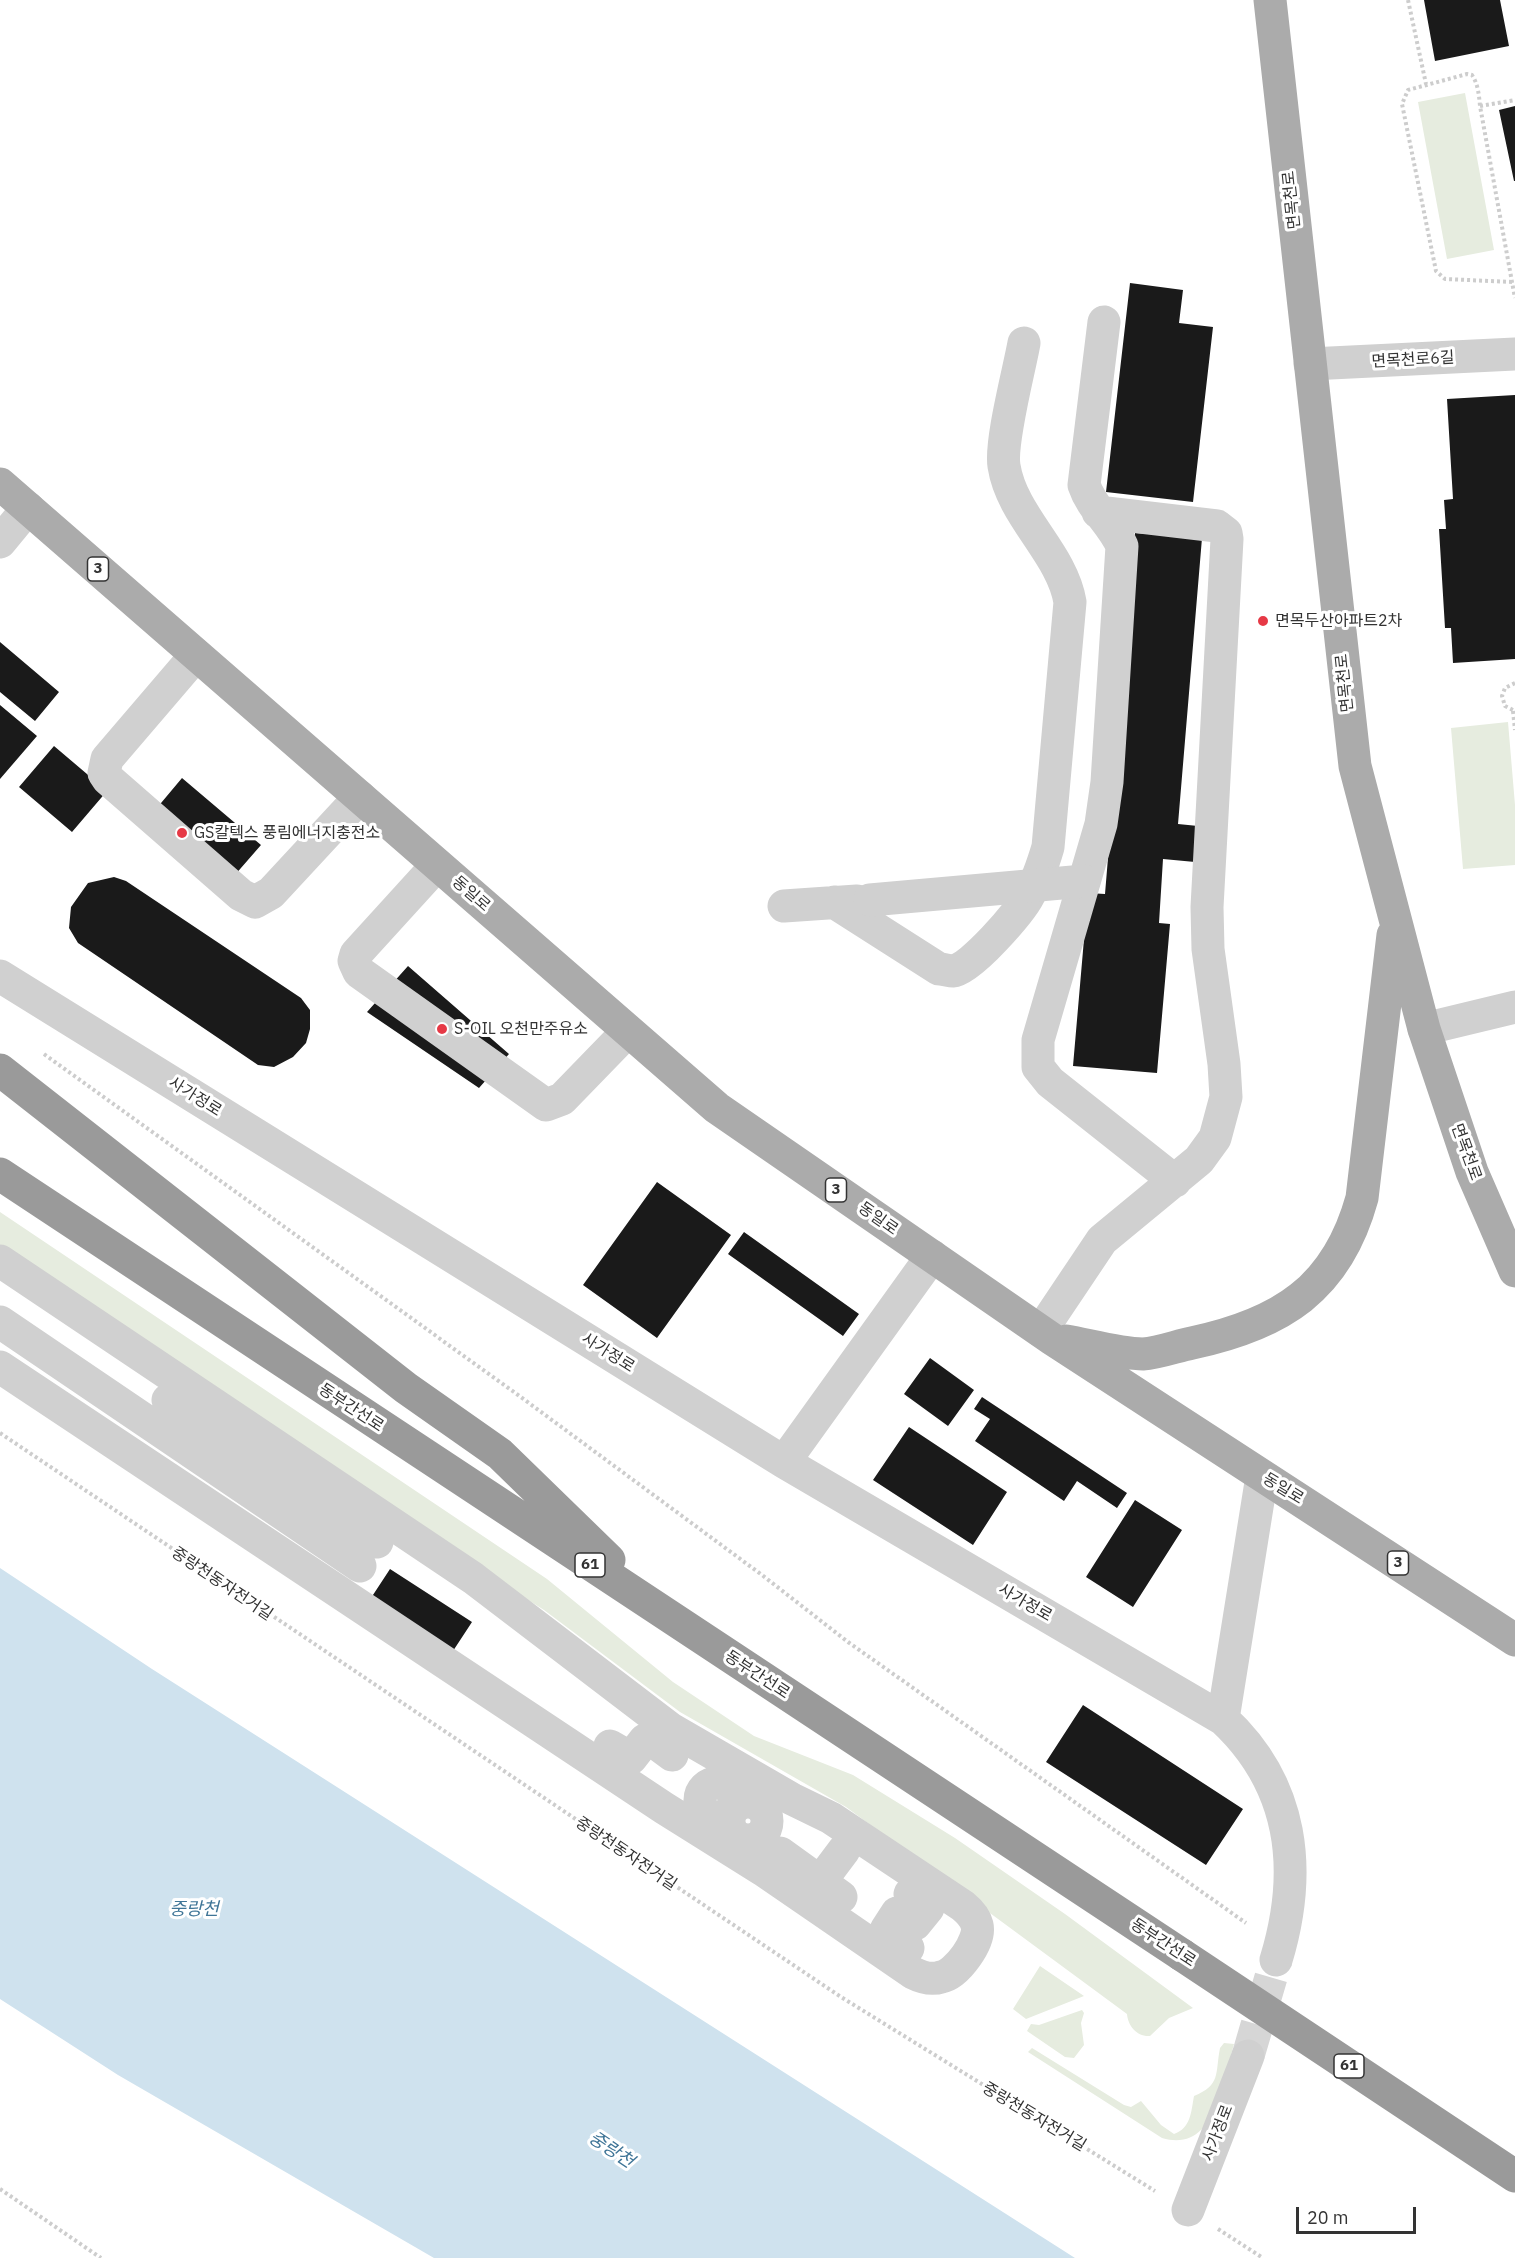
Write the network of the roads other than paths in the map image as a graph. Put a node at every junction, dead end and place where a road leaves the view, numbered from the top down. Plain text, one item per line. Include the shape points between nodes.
1 (1270, 0) edge
2 (1104, 322) dead end
3 (1024, 343) dead end
4 (1515, 354) edge
5 (1310, 364) junction
6 (0, 484) edge
7 (28, 508) junction
8 (1098, 512) junction
9 (0, 542) edge
10 (196, 655) junction
11 (360, 797) junction
12 (437, 865) junction
13 (1084, 881) junction
14 (834, 902) junction
15 (784, 906) dead end
16 (1395, 918) junction
17 (0, 976) edge
18 (1515, 1007) edge
19 (1424, 1029) junction
20 (628, 1031) junction
21 (0, 1070) edge
22 (0, 1174) edge
23 (1175, 1181) junction
24 (932, 1256) junction
25 (0, 1261) edge
26 (1515, 1272) edge
27 (0, 1286) edge
28 (0, 1322) edge
29 (1047, 1335) junction
30 (0, 1367) edge
31 (784, 1461) junction
32 (283, 1464) junction
33 (1272, 1481) junction
34 (664, 1614) junction
35 (1515, 1640) edge
36 (1223, 1719) junction
37 (610, 1746) dead end
38 (731, 1811) dead end
39 (844, 1850) dead end
40 (780, 1853) dead end
41 (820, 1882) junction
42 (910, 1894) dead end
43 (869, 1917) dead end
44 (908, 1948) dead end
45 (1278, 1954) tunnel mouth
46 (1248, 2056) tunnel mouth
47 (1515, 2176) edge
48 (1188, 2210) road end

1 - 5 main road, 면목천로
2 - 8 street via 1084,485
3 - 14 street via 1003,465 1009,485 1067,583 1070,602 1048,847 1042,867 1018,911 970,963 954,971 939,969
4 - 5 street, 면목천로6길
5 - 16 main road, 면목천로 via 1355,766
6 - 7 main road, 동일로 / 3
7 - 9 street
7 - 10 main road, 동일로 / 3
8 - 13 street via 1116,532 1122,546 1107,782 1099,833
8 - 23 street via 1217,526 1227,539 1207,907 1208,949 1226,1097 1215,1138 1199,1160
10 - 11 main road, 동일로 / 3
10 - 11 street via 107,759 104,772 241,895 255,902 271,893
11 - 12 main road, 동일로 / 3
12 - 20 main road, 동일로 / 3
12 - 20 street via 356,954 354,961 359,972 546,1105 562,1099
13 - 14 street, bridge
13 - 23 street via 1038,1040 1038,1067 1050,1082
14 - 15 street
16 - 19 main road, 면목천로
16 - 29 main road via 1362,1198 1353,1230 1333,1266 1308,1294 1277,1315 1213,1339 1143,1354
17 - 31 street, 사가정로
18 - 19 street
19 - 26 main road, 면목천로 via 1472,1172
20 - 24 main road, 동일로 / 3 via 717,1108
21 - 34 highway via 406,1388 500,1454
22 - 34 highway, 동부간선로 / 61
23 - 29 street via 1102,1240
24 - 29 main road, 동일로 / 3
24 - 31 street
25 - 32 street
27 - 32 street
28 - 32 street via 368,1554
29 - 33 main road, 동일로 / 3
30 - 32 street via 913,1973 924,1978 942,1977 966,1956 978,1930 972,1914 963,1906 831,1818 671,1729 504,1599
31 - 36 street, 사가정로
33 - 35 main road, 동일로 / 3
33 - 36 street
34 - 47 highway, 동부간선로 / 61, bridge
36 - 45 street, 사가정로 via 1260,1763 1283,1809 1291,1878
37 - 38 street via 631,1758 650,1738 686,1777 726,1785 733,1794
39 - 41 street
40 - 41 street
41 - 43 street
42 - 44 street via 927,1911 915,1924 897,1913 886,1930
46 - 48 street, 사가정로

